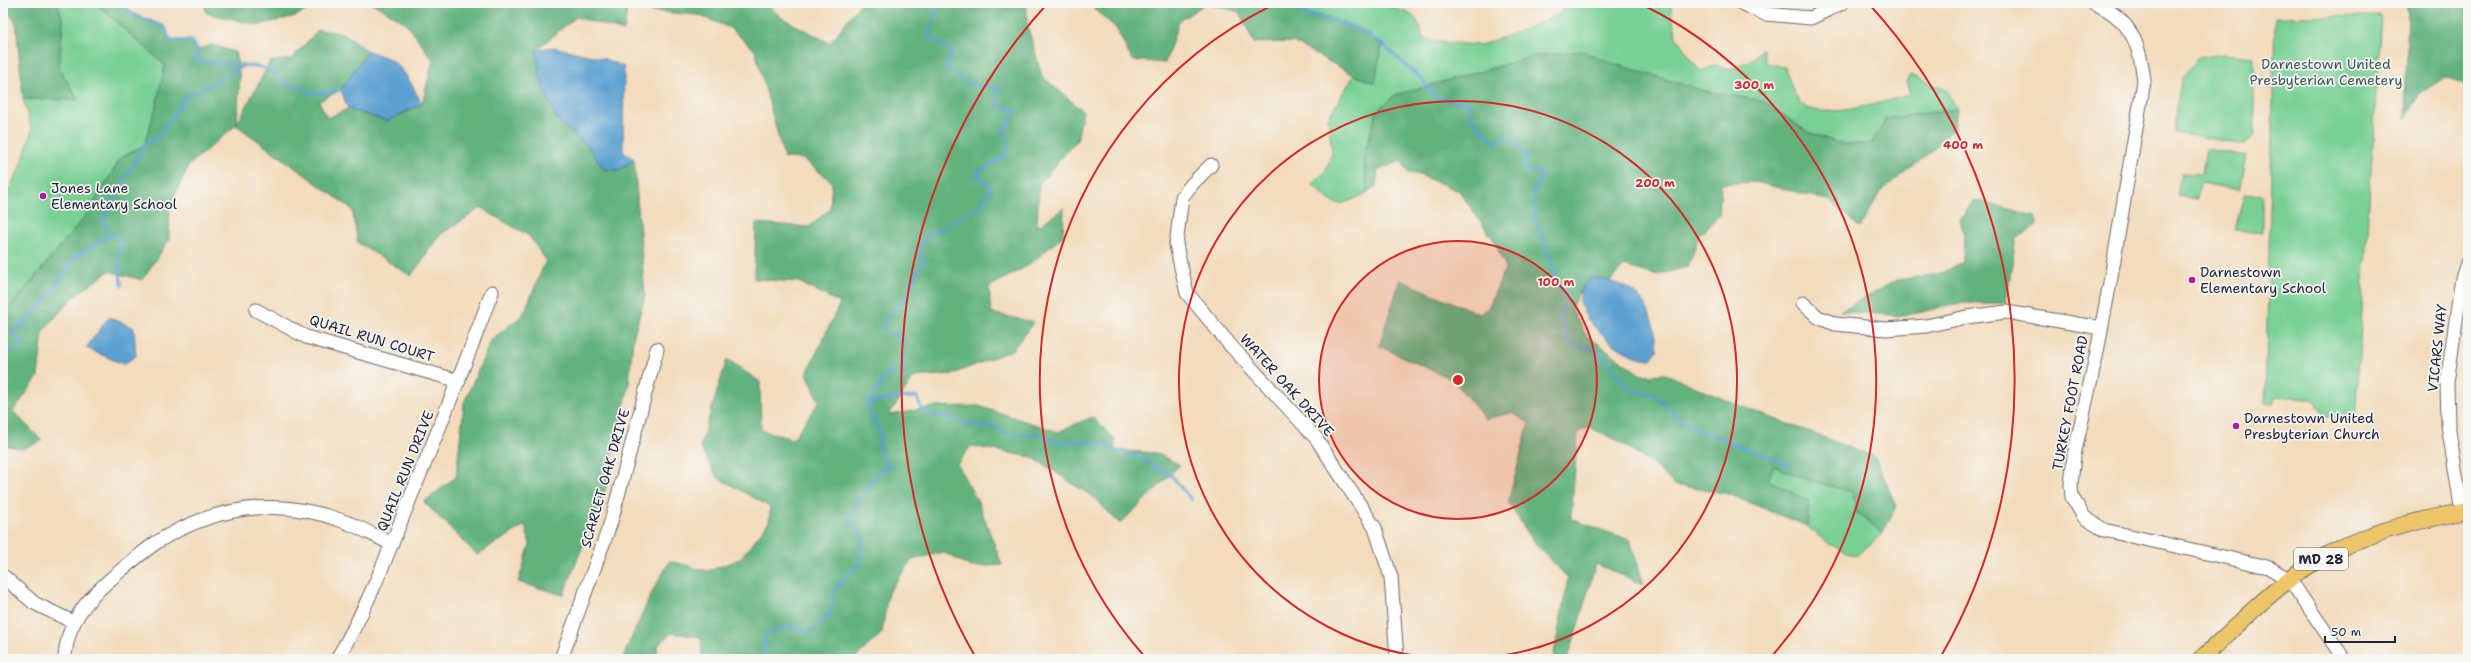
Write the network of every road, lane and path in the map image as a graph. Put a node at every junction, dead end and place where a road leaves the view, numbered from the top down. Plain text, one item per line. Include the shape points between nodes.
1 (1741, 3) edge
2 (1842, 3) edge
3 (2094, 3) edge
4 (1211, 165) dead end
5 (2468, 261) edge
6 (492, 292) dead end
7 (1803, 303) dead end
8 (256, 310) dead end
9 (2101, 328) junction
10 (657, 349) dead end
11 (459, 381) junction
12 (2465, 511) edge
13 (392, 544) junction
14 (3, 576) edge
15 (2290, 580) junction
16 (73, 622) junction
17 (65, 659) edge
18 (337, 659) edge
19 (561, 659) edge
20 (1396, 659) edge
21 (2201, 659) edge
22 (2344, 659) edge

1 - 2 street via 1765,14 1811,18
3 - 9 street, TURKEY FOOT ROAD via 2106,8 2126,25 2134,36 2141,55 2144,81
4 - 20 street, WATER OAK DRIVE via 1182,197 1176,245 1188,293 1231,346 1316,438 1375,528 1391,577
5 - 12 street, VICARS WAY via 2462,278 2447,383 2448,425
6 - 11 street, QUAIL RUN DRIVE
7 - 9 street via 1818,317 1836,324 1886,329 1926,326 2006,312
8 - 11 street, QUAIL RUN COURT via 306,337
9 - 15 street, TURKEY FOOT ROAD via 2074,454 2071,484 2072,496 2084,517 2104,530 2268,568
10 - 19 street, SCARLET OAK DRIVE via 611,522
11 - 13 street, QUAIL RUN DRIVE
12 - 15 main road, MD 28 via 2419,520 2348,544 2310,564
13 - 16 street via 341,520 310,511 279,506 231,510 186,525 156,543 93,594
13 - 18 street, QUAIL RUN DRIVE via 348,641
14 - 16 street via 34,603
15 - 21 main road, MD 28
15 - 22 street, TURKEY FOOT ROAD
16 - 17 street

